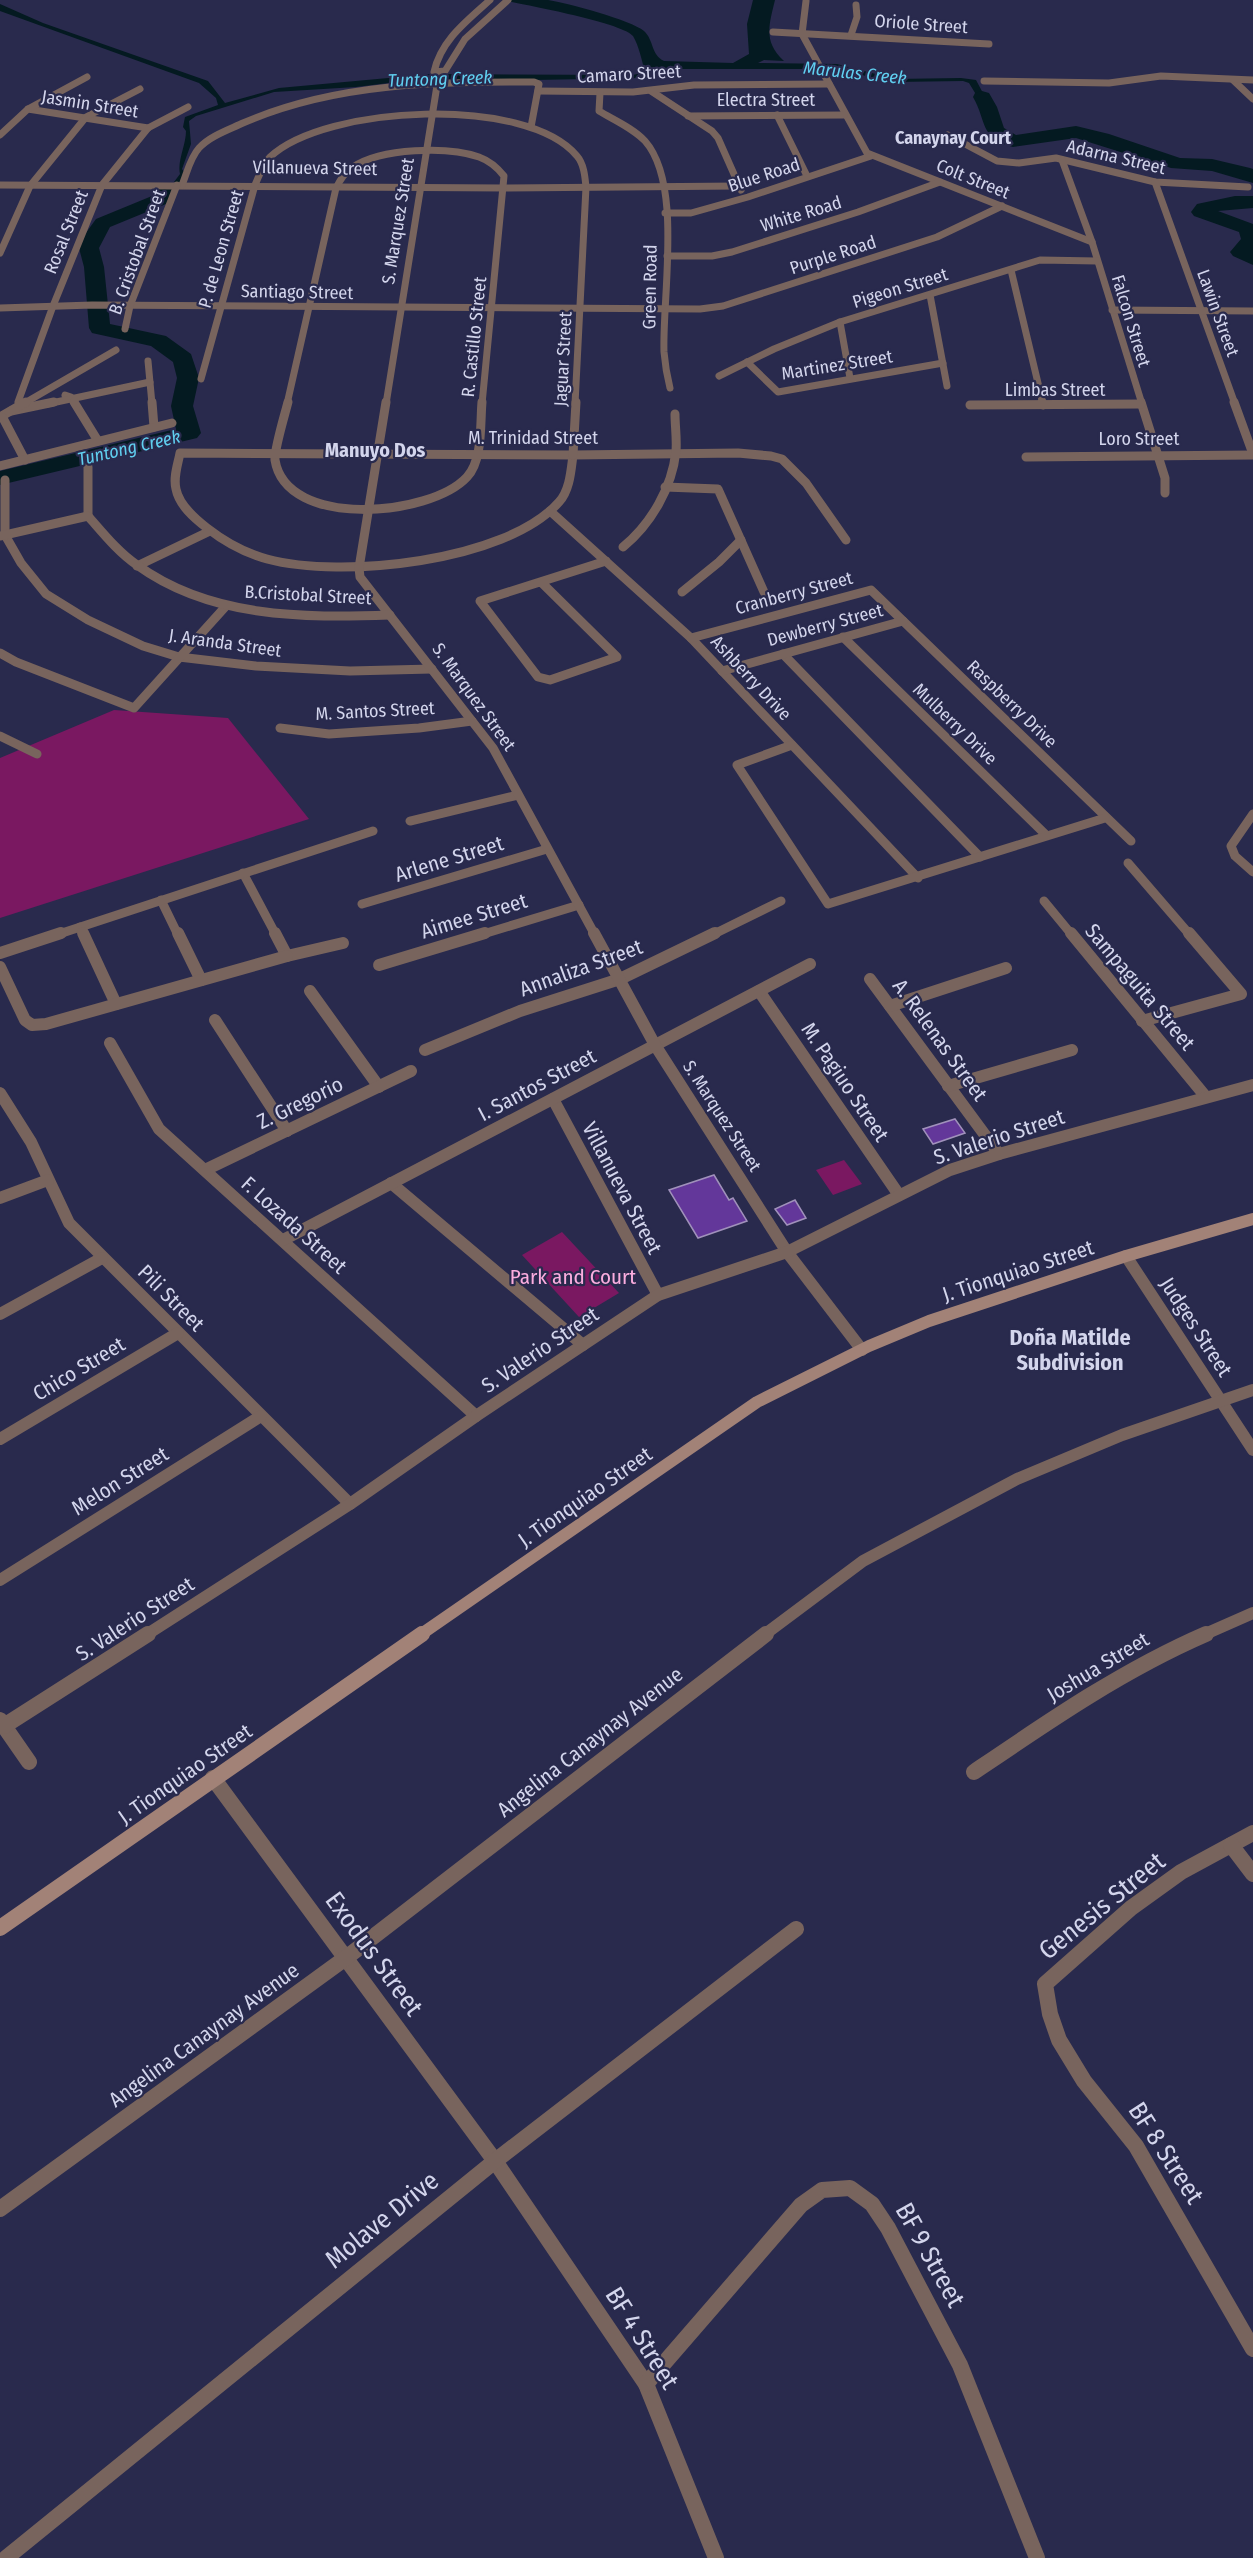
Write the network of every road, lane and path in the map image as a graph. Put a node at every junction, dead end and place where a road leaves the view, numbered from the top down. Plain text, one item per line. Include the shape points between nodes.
1 (508, 0) edge
2 (806, 0) edge
3 (488, 2) edge
4 (856, 5) dead end
5 (773, 32) dead end
6 (802, 34) junction
7 (851, 35) junction
8 (990, 44) dead end
9 (435, 61) junction
10 (450, 62) junction
11 (87, 77) dead end
12 (439, 77) junction
13 (1233, 80) junction
14 (1253, 80) edge
15 (984, 81) dead end
16 (829, 84) junction
17 (140, 89) dead end
18 (538, 91) junction
19 (651, 91) junction
20 (600, 93) junction
21 (1253, 99) edge
22 (188, 107) dead end
23 (28, 109) junction
24 (432, 114) junction
25 (844, 114) junction
26 (777, 115) junction
27 (688, 116) junction
28 (86, 117) junction
29 (531, 127) junction
30 (148, 128) junction
31 (0, 135) edge
32 (948, 135) dead end
33 (427, 151) junction
34 (871, 156) junction
35 (1062, 160) junction
36 (807, 176) junction
37 (940, 182) junction
38 (1155, 182) junction
39 (0, 185) edge
40 (102, 185) junction
41 (175, 185) junction
42 (255, 185) junction
43 (30, 186) junction
44 (738, 186) junction
45 (586, 187) junction
46 (665, 187) junction
47 (1248, 187) dead end
48 (336, 188) junction
49 (421, 188) junction
50 (504, 188) junction
51 (748, 197) junction
52 (1002, 206) junction
53 (665, 213) junction
54 (1092, 242) junction
55 (0, 253) edge
56 (667, 256) junction
57 (1096, 261) junction
58 (1011, 270) junction
59 (930, 295) junction
60 (53, 306) junction
61 (130, 306) junction
62 (220, 306) junction
63 (309, 307) junction
64 (0, 308) edge
65 (403, 308) junction
66 (492, 308) junction
67 (580, 308) junction
68 (667, 308) junction
69 (1112, 310) junction
70 (1202, 310) junction
71 (1253, 311) edge
72 (840, 322) junction
73 (125, 329) dead end
74 (116, 350) dead end
75 (148, 360) dead end
76 (747, 362) junction
77 (943, 363) junction
78 (719, 376) dead end
79 (850, 378) junction
80 (201, 379) dead end
81 (150, 382) junction
82 (947, 386) dead end
83 (50, 388) junction
84 (670, 388) dead end
85 (71, 398) junction
86 (18, 402) dead end
87 (1141, 404) junction
88 (970, 405) dead end
89 (1043, 405) junction
90 (11, 411) junction
91 (675, 414) dead end
92 (0, 417) edge
93 (172, 423) dead end
94 (154, 428) junction
95 (98, 441) junction
96 (180, 453) joint
97 (276, 453) junction
98 (379, 453) junction
99 (477, 454) junction
100 (573, 454) junction
101 (675, 455) junction
102 (1253, 455) edge
103 (1157, 456) junction
104 (1026, 457) dead end
105 (25, 460) junction
106 (0, 466) edge
107 (88, 467) dead end
108 (5, 480) dead end
109 (665, 487) junction
110 (1165, 493) dead end
111 (368, 508) junction
112 (550, 511) junction
113 (88, 516) junction
114 (210, 531) junction
115 (2, 535) edge
116 (741, 540) junction
117 (846, 540) dead end
118 (623, 547) dead end
119 (606, 561) junction
120 (137, 566) junction
121 (359, 568) junction
122 (541, 582) junction
123 (872, 590) joint
124 (682, 592) dead end
125 (764, 592) dead end
126 (226, 606) junction
127 (390, 615) junction
128 (903, 621) junction
129 (691, 638) junction
130 (843, 638) junction
131 (0, 653) edge
132 (783, 654) junction
133 (179, 657) junction
134 (432, 669) junction
135 (722, 670) junction
136 (472, 721) junction
137 (280, 728) dead end
138 (0, 736) edge
139 (792, 745) junction
140 (37, 754) dead end
141 (518, 795) junction
142 (1253, 814) edge
143 (1106, 818) junction
144 (410, 821) dead end
145 (373, 831) dead end
146 (1045, 834) junction
147 (1131, 841) dead end
148 (547, 849) junction
149 (980, 857) junction
150 (1128, 863) dead end
151 (1253, 872) edge
152 (243, 873) junction
153 (918, 878) junction
154 (161, 900) junction
155 (781, 901) dead end
156 (1044, 901) dead end
157 (362, 904) dead end
158 (579, 905) junction
159 (80, 927) junction
160 (343, 943) dead end
161 (0, 953) edge
162 (287, 956) junction
163 (810, 964) dead end
164 (379, 965) dead end
165 (0, 968) edge
166 (1006, 968) dead end
167 (620, 979) junction
168 (870, 979) dead end
169 (201, 980) junction
170 (310, 991) dead end
171 (759, 991) junction
172 (116, 1004) junction
173 (890, 1006) junction
174 (215, 1020) dead end
175 (1142, 1021) junction
176 (110, 1043) dead end
177 (655, 1045) junction
178 (425, 1050) dead end
179 (1072, 1050) dead end
180 (411, 1071) dead end
181 (1253, 1084) edge
182 (948, 1086) junction
183 (379, 1087) junction
184 (0, 1093) edge
185 (1206, 1097) junction
186 (552, 1099) junction
187 (5, 1111) edge
188 (287, 1131) junction
189 (999, 1154) junction
190 (205, 1170) junction
191 (48, 1180) junction
192 (392, 1183) junction
193 (899, 1195) junction
194 (0, 1198) edge
195 (1253, 1219) edge
196 (283, 1240) junction
197 (787, 1252) junction
198 (1126, 1256) junction
199 (102, 1258) junction
200 (658, 1295) junction
201 (0, 1314) edge
202 (178, 1333) junction
203 (583, 1345) junction
204 (866, 1348) junction
205 (1253, 1390) edge
206 (1220, 1400) junction
207 (261, 1416) junction
208 (476, 1416) junction
209 (0, 1439) edge
210 (1253, 1450) edge
211 (350, 1504) junction
212 (0, 1580) edge
213 (1253, 1613) edge
214 (2, 1723) edge
215 (29, 1762) dead end
216 (974, 1772) dead end
217 (213, 1778) junction
218 (1253, 1833) edge
219 (1231, 1845) junction
220 (1253, 1874) edge
221 (0, 1928) edge
222 (796, 1929) dead end
223 (347, 1957) junction
224 (1045, 1984) joint
225 (495, 2161) junction
226 (0, 2209) edge
227 (1253, 2349) edge
228 (646, 2384) junction
229 (6, 2558) edge
230 (716, 2558) edge
231 (1037, 2558) edge

1 - 10 street via 465,39
2 - 6 street
3 - 9 street via 451,38
4 - 7 street, Oriole Street
5 - 6 street, Oriole Street
6 - 7 street, Oriole Street
6 - 16 street
7 - 8 street, Oriole Street
9 - 10 street
9 - 12 street via 434,72
10 - 12 street
11 - 23 street
12 - 18 street, Camaro Street via 534,82 539,84
12 - 24 street, S. Marquez Street
12 - 41 street, B. Cristobal Street via 339,93 267,111 199,148
13 - 14 street
13 - 15 street via 1161,76 1109,83
13 - 21 street
16 - 19 street, Camaro Street via 694,85
16 - 25 street
17 - 28 street
18 - 20 street, Camaro Street
18 - 29 street
19 - 20 street, Camaro Street
19 - 27 street
20 - 46 street, Green Road via 599,111 646,141 658,161
22 - 30 street, Rosal Street
23 - 28 street, Jasmin Street
23 - 31 street
24 - 29 street, Jaguar Street via 474,116
24 - 33 street, S. Marquez Street
24 - 42 street, P. de Leon Street via 364,118 313,132 270,157
25 - 26 street, Electra Street
25 - 34 street
26 - 27 street, Electra Street
26 - 36 street
27 - 44 street via 718,138
28 - 30 street, Jasmin Street
28 - 43 street
29 - 45 street, Jaguar Street via 558,140 578,158
30 - 40 street, Rosal Street
32 - 35 street, Adarna Street via 997,161
33 - 48 street via 390,153 365,161 347,170
33 - 49 street, S. Marquez Street
33 - 50 street via 465,153 491,162 504,176
34 - 36 street, Blue Road
34 - 37 street, Colt Street
35 - 38 street, Adarna Street
35 - 54 street, Falcon Street
36 - 51 street, Blue Road
37 - 52 street, Colt Street
37 - 56 street, White Road via 732,252
38 - 47 street, Adarna Street
38 - 70 street, Lawin Street
39 - 43 street, Villanueva Street
40 - 41 street, Villanueva Street
40 - 43 street, Villanueva Street
40 - 60 street, Rosal Street
41 - 42 street, Villanueva Street
41 - 61 street, B. Cristobal Street
42 - 48 street, Villanueva Street
42 - 62 street, P. de Leon Street
43 - 55 street
44 - 46 street, Villanueva Street
44 - 51 street
45 - 46 street, Villanueva Street
45 - 50 street, Villanueva Street
45 - 67 street, Jaguar Street
46 - 53 street, Green Road
48 - 49 street, Villanueva Street
48 - 63 street
49 - 50 street, Villanueva Street
49 - 65 street, S. Marquez Street
50 - 66 street, R. Castillo Street
51 - 53 street, Blue Road via 691,213
52 - 54 street, Colt Street
52 - 68 street, Purple Road via 937,237 723,306
53 - 56 street, Green Road
54 - 57 street, Falcon Street
56 - 68 street, Green Road
57 - 58 street, Pigeon Street via 1040,260
57 - 69 street, Falcon Street
58 - 59 street, Pigeon Street
58 - 89 street
59 - 72 street, Pigeon Street
59 - 77 street
60 - 61 street, Santiago Street
60 - 64 street, Santiago Street
60 - 86 street, Rosal Street
61 - 62 street, Santiago Street
61 - 73 street, B. Cristobal Street
62 - 63 street, Santiago Street
62 - 80 street, P. de Leon Street
63 - 65 street, Santiago Street
63 - 97 street
65 - 66 street, Santiago Street
65 - 98 street, S. Marquez Street
66 - 67 street, Santiago Street
66 - 99 street, R. Castillo Street
67 - 68 street, Santiago Street
67 - 100 street, Jaguar Street
68 - 84 street, Green Road via 664,346
69 - 70 street
69 - 87 street, Falcon Street
70 - 71 street
70 - 102 street, Lawin Street
72 - 76 street, Pigeon Street
72 - 79 street
74 - 83 street
75 - 81 street
76 - 78 street, Pigeon Street
76 - 79 street, Martinez Street via 778,392
77 - 79 street, Martinez Street
77 - 82 street
81 - 85 street
81 - 94 street
83 - 85 street
83 - 90 street
85 - 90 street
85 - 95 street
87 - 89 street, Limbas Street
87 - 103 street, Falcon Street
88 - 89 street, Limbas Street
90 - 92 street
91 - 101 street
92 - 105 street
93 - 94 street
94 - 95 street
95 - 105 street
96 - 97 street, M. Trinidad Street
96 - 114 street, Jaguar Street via 176,491 189,512
97 - 98 street, M. Trinidad Street
97 - 111 street, R. Castillo Street via 276,470 303,497 333,507
98 - 99 street, M. Trinidad Street
98 - 111 street, S. Marquez Street
99 - 100 street, M. Trinidad Street
99 - 111 street, R. Castillo Street via 465,480 453,488 417,504
100 - 101 street, M. Trinidad Street
100 - 112 street, Jaguar Street via 567,487
101 - 109 street
101 - 117 street, M. Trinidad Street via 757,454 781,459 791,466
102 - 103 street, Loro Street
103 - 104 street, Loro Street
103 - 110 street, Falcon Street via 1165,478
105 - 106 street
107 - 113 street
108 - 115 street, J. Aranda Street
109 - 116 street via 718,489
109 - 118 street via 652,518
111 - 121 street, S. Marquez Street
112 - 119 street, Ashberry Drive
112 - 121 street, Jaguar Street via 534,525 488,545
113 - 115 street
113 - 120 street, B.Cristobal Street
114 - 120 street
114 - 121 street, Jaguar Street via 273,561
115 - 133 street, J. Aranda Street via 46,594 142,646
116 - 124 street
116 - 125 street
119 - 122 street
119 - 129 street, Ashberry Drive
120 - 126 street, B.Cristobal Street via 179,589
121 - 127 street, S. Marquez Street via 360,577
122 - 122 street via 480,601 538,677 550,680 617,657
123 - 128 street, Raspberry Drive
123 - 129 street, Cranberry Street
126 - 127 street, B.Cristobal Street via 346,617
126 - 133 street
127 - 134 street, S. Marquez Street
128 - 130 street, Dewberry Street
128 - 143 street, Raspberry Drive
129 - 135 street, Ashberry Drive
130 - 132 street, Dewberry Street
130 - 146 street, Mulberry Drive
131 - 133 street via 130,708 140,704
132 - 135 street, Dewberry Street
132 - 149 street
133 - 134 street, J. Aranda Street via 306,670
134 - 136 street, S. Marquez Street
135 - 139 street, Ashberry Drive
136 - 137 street, M. Santos Street via 329,734
136 - 141 street, S. Marquez Street via 493,748
138 - 140 street
139 - 153 street, Ashberry Drive
139 - 153 street via 737,765 828,904
141 - 144 street
141 - 148 street, S. Marquez Street
142 - 151 street via 1231,846 1235,856
143 - 146 street
143 - 147 street, Raspberry Drive
145 - 152 street
146 - 149 street
148 - 157 street, Arlene Street
148 - 158 street, S. Marquez Street
149 - 153 street
150 - 175 street via 1241,994
152 - 154 street
152 - 162 street
154 - 159 street
154 - 169 street
155 - 167 street, Annaliza Street
156 - 175 street, Sampaguita Street
158 - 164 street, Aimee Street
158 - 167 street, S. Marquez Street
159 - 161 street
159 - 172 street
160 - 162 street
162 - 169 street
163 - 171 street, I. Santos Street
165 - 172 street via 32,1025
166 - 173 street
167 - 177 street, S. Marquez Street
167 - 178 street, Annaliza Street via 520,1011
168 - 173 street, A. Relenas Street
169 - 172 street
170 - 183 street
171 - 177 street, I. Santos Street
171 - 193 street, M. Pagiuo Street
173 - 182 street, A. Relenas Street
174 - 188 street
175 - 185 street, Sampaguita Street
176 - 190 street, F. Lozada Street via 159,1129
177 - 186 street, I. Santos Street
177 - 197 street, S. Marquez Street
179 - 182 street
180 - 183 street, Z. Gregorio
181 - 185 street, S. Valerio Street
182 - 189 street, A. Relenas Street
183 - 188 street, Z. Gregorio
184 - 187 street, Pili Street
185 - 189 street, S. Valerio Street
186 - 192 street, I. Santos Street
186 - 200 street, Villanueva Street
187 - 191 street, Pili Street via 31,1142
188 - 190 street, Z. Gregorio
189 - 193 street, S. Valerio Street via 950,1170
190 - 196 street, F. Lozada Street
191 - 194 street
191 - 199 street, Pili Street via 69,1223
192 - 196 street, I. Santos Street
192 - 203 street
193 - 197 street, S. Valerio Street
195 - 198 main road, J. Tionquiao Street
196 - 208 street, F. Lozada Street
197 - 200 street, S. Valerio Street
197 - 204 street, S. Marquez Street
198 - 204 main road, J. Tionquiao Street via 929,1321
198 - 206 street, Judges Street
199 - 201 street
199 - 202 street, Pili Street
200 - 203 street, S. Valerio Street
202 - 207 street, Pili Street
202 - 209 street, Chico Street
203 - 208 street, S. Valerio Street
204 - 217 main road, J. Tionquiao Street via 757,1402
205 - 206 street, Angelina Canaynay Avenue
206 - 210 street, Judges Street
206 - 223 street, Angelina Canaynay Avenue via 1017,1479 863,1561
207 - 211 street, Pili Street
207 - 212 street, Melon Street
208 - 211 street, S. Valerio Street
211 - 214 street, S. Valerio Street
213 - 216 street, Joshua Street via 1162,1653 1063,1711
214 - 215 street
217 - 221 main road, J. Tionquiao Street
217 - 223 street, Exodus Street
218 - 219 street, Genesis Street
219 - 220 street
219 - 224 street, Genesis Street via 1181,1872 1131,1908
222 - 225 street, Molave Drive
223 - 225 street, Exodus Street
223 - 226 street, Angelina Canaynay Avenue
224 - 227 street, BF 8 Street via 1059,2040 1084,2081 1136,2146
225 - 228 street, BF 4 Street
225 - 229 street, Molave Drive
228 - 230 street, BF 4 Street
228 - 231 street, BF 9 Street via 801,2205 822,2190 850,2188 872,2204 888,2228 960,2365

